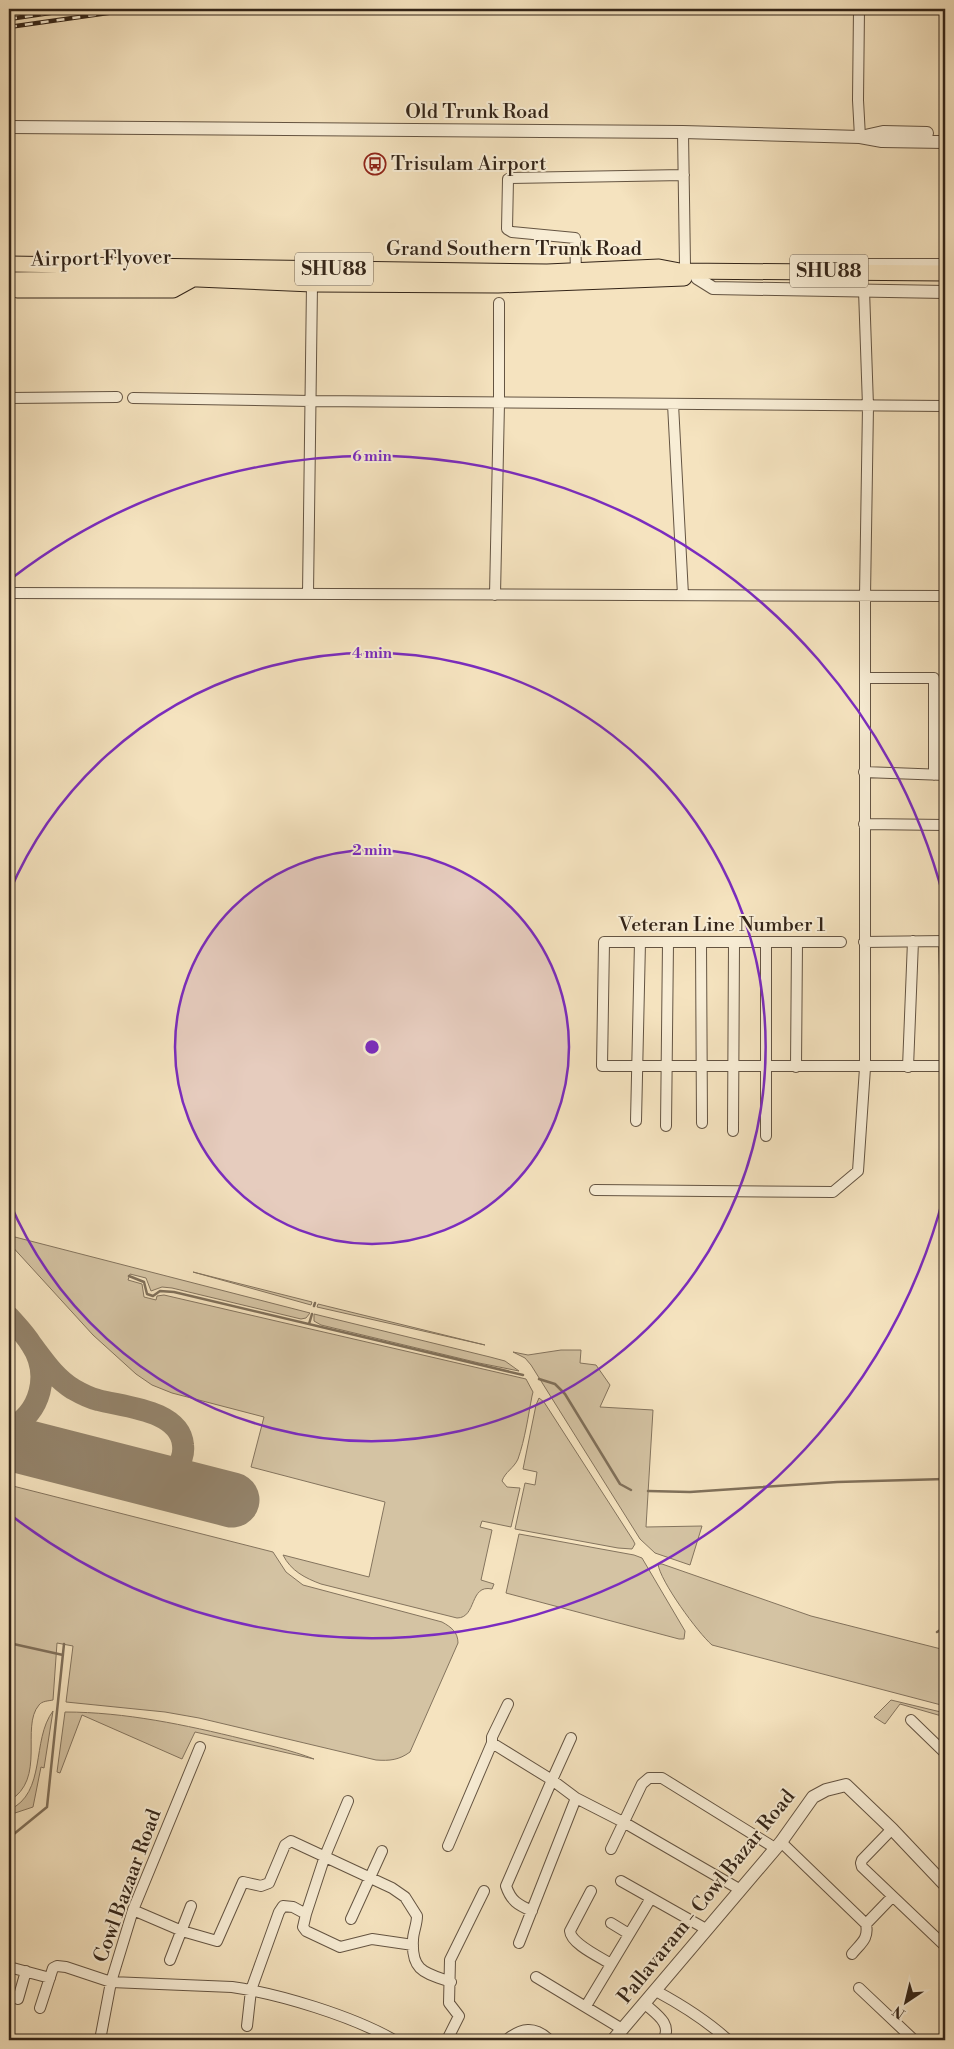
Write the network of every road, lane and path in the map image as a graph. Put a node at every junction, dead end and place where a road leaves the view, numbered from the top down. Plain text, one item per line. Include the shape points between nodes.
1 (859, 9) edge
2 (9, 127) edge
3 (683, 132) junction
4 (945, 134) edge
5 (860, 138) junction
6 (945, 142) edge
7 (684, 175) junction
8 (9, 264) edge
9 (685, 265) junction
10 (945, 265) edge
11 (659, 267) junction
12 (576, 271) junction
13 (945, 273) edge
14 (715, 275) junction
15 (194, 278) junction
16 (696, 278) junction
17 (9, 280) edge
18 (945, 282) edge
19 (312, 284) junction
20 (9, 290) edge
21 (864, 290) junction
22 (945, 292) edge
23 (499, 303) dead end
24 (117, 397) dead end
25 (9, 398) edge
26 (133, 398) dead end
27 (311, 401) junction
28 (499, 403) junction
29 (673, 404) junction
30 (868, 406) junction
31 (945, 406) edge
32 (9, 593) edge
33 (308, 594) junction
34 (495, 594) junction
35 (683, 595) junction
36 (865, 596) junction
37 (945, 596) edge
38 (865, 678) junction
39 (934, 678) junction
40 (945, 678) edge
41 (864, 772) junction
42 (934, 775) junction
43 (945, 775) edge
44 (864, 824) junction
45 (945, 825) edge
46 (945, 941) edge
47 (640, 942) junction
48 (668, 942) junction
49 (766, 942) junction
50 (796, 942) junction
51 (841, 942) dead end
52 (864, 942) junction
53 (913, 942) junction
54 (701, 943) junction
55 (734, 943) junction
56 (945, 976) edge
57 (701, 1065) junction
58 (636, 1066) junction
59 (945, 1066) edge
60 (668, 1067) junction
61 (734, 1067) junction
62 (765, 1067) junction
63 (796, 1067) junction
64 (908, 1067) junction
65 (866, 1068) junction
66 (636, 1121) dead end
67 (702, 1123) dead end
68 (666, 1126) dead end
69 (733, 1130) dead end
70 (766, 1136) dead end
71 (595, 1190) dead end
72 (508, 1704) dead end
73 (911, 1720) dead end
74 (571, 1738) dead end
75 (492, 1743) junction
76 (200, 1747) dead end
77 (945, 1753) edge
78 (552, 1780) junction
79 (576, 1798) junction
80 (348, 1801) dead end
81 (625, 1823) junction
82 (892, 1829) junction
83 (778, 1845) junction
84 (448, 1846) dead end
85 (611, 1849) dead end
86 (382, 1851) dead end
87 (324, 1856) junction
88 (370, 1878) junction
89 (621, 1881) dead end
90 (945, 1885) edge
91 (739, 1889) junction
92 (484, 1891) dead end
93 (591, 1891) dead end
94 (892, 1897) junction
95 (651, 1898) junction
96 (191, 1906) dead end
97 (133, 1910) junction
98 (532, 1911) junction
99 (306, 1914) junction
100 (352, 1919) dead end
101 (611, 1923) dead end
102 (866, 1924) junction
103 (706, 1929) junction
104 (182, 1931) junction
105 (629, 1934) junction
106 (519, 1944) dead end
107 (413, 1945) junction
108 (945, 1946) edge
109 (852, 1954) dead end
110 (170, 1960) dead end
111 (611, 1964) junction
112 (9, 1967) edge
113 (26, 1971) junction
114 (536, 1977) dead end
115 (50, 1978) junction
116 (111, 1982) junction
117 (451, 1982) junction
118 (859, 1988) dead end
119 (251, 1990) junction
120 (656, 1990) junction
121 (18, 1999) dead end
122 (644, 2004) junction
123 (586, 2006) junction
124 (40, 2008) dead end
125 (247, 2026) dead end
126 (622, 2029) junction
127 (945, 2036) edge
128 (100, 2040) edge
129 (394, 2040) edge
130 (448, 2040) edge
131 (508, 2040) edge
132 (548, 2040) edge
133 (613, 2040) edge
134 (663, 2040) edge
135 (728, 2040) edge
136 (914, 2040) edge
137 (941, 2040) edge

1 - 5 street
2 - 3 street, Old Trunk Road
3 - 5 street, Old Trunk Road
3 - 7 street
4 - 5 street via 883,132
5 - 6 street, Old Trunk Road
7 - 9 street
7 - 12 street via 510,178 507,229 575,238
8 - 12 main road, Grand Southern Trunk Road / SHU88
9 - 10 street
9 - 11 street
11 - 12 main road, Grand Southern Trunk Road / SHU88
11 - 14 main road, SHU88
13 - 14 main road, SHU88
14 - 16 main road, SHU88
14 - 18 main road, SHU88
15 - 17 main road, Airport Flyover / SHU88
15 - 19 main road, Grand Southern Trunk Road / SHU88
15 - 20 main road via 173,290
16 - 19 main road, Grand Southern Trunk Road / SHU88 via 498,285
16 - 21 street via 713,288
19 - 27 street
21 - 22 street
21 - 30 street
23 - 28 street
24 - 25 street
26 - 27 street
27 - 28 street
27 - 33 street
28 - 29 street
28 - 34 street
29 - 30 street
29 - 35 street
30 - 31 street
30 - 36 street
32 - 33 street
33 - 34 street
34 - 35 street
35 - 36 street
36 - 37 street
36 - 38 street
38 - 39 street
38 - 41 street
39 - 40 street
39 - 42 street
41 - 42 street
41 - 44 street
42 - 43 street
44 - 45 street
44 - 52 street
46 - 53 street
46 - 56 street
47 - 48 street, Veteran Line Number 1
47 - 58 street
47 - 58 street, Veteran Line Number 1 via 604,942 602,1066
48 - 54 street, Veteran Line Number 1
48 - 60 street
49 - 50 street, Veteran Line Number 1
49 - 55 street, Veteran Line Number 1
49 - 62 street
50 - 51 street, Veteran Line Number 1
50 - 63 street
52 - 53 street
52 - 65 street
53 - 64 street
54 - 55 street, Veteran Line Number 1
54 - 57 street
55 - 61 street
57 - 60 street
57 - 61 street
57 - 67 street
58 - 60 street
58 - 66 street
59 - 64 street
60 - 68 street
61 - 62 street
61 - 69 street
62 - 63 street
62 - 70 street
63 - 65 street
64 - 65 street
65 - 71 street via 858,1171 833,1192
72 - 75 street
73 - 77 street
74 - 78 street
75 - 78 street
75 - 84 street
76 - 97 street, Cowl Bazaar Road
78 - 79 street
78 - 98 street via 506,1886 515,1903
79 - 81 street
79 - 98 street
80 - 87 street
81 - 83 street via 642,1784 649,1778 662,1778
81 - 85 street
81 - 91 street
82 - 83 street, Pallavaram - Cowl Bazar Road via 846,1785 826,1790 813,1798
82 - 90 street, Pallavaram - Cowl Bazar Road
82 - 94 street via 861,1863
83 - 91 street, Pallavaram - Cowl Bazar Road
83 - 102 street
86 - 88 street
87 - 88 street
87 - 99 street
87 - 104 street via 296,1842 288,1842 269,1883 261,1886 243,1882 217,1941
88 - 100 street
88 - 107 street via 405,1897 417,1921
89 - 95 street
91 - 103 street, Pallavaram - Cowl Bazar Road
92 - 117 street via 450,1960
93 - 111 street via 570,1936
94 - 102 street
94 - 108 street
95 - 103 street
95 - 105 street
96 - 104 street
97 - 104 street
97 - 116 street, Cowl Bazaar Road
98 - 106 street
99 - 107 street via 303,1927 306,1931 340,1947 372,1939
99 - 119 street via 288,1905 281,1908
101 - 105 street
102 - 109 street via 866,1938
103 - 120 street, Pallavaram - Cowl Bazar Road
104 - 110 street
105 - 111 street
107 - 117 street via 422,1971
111 - 123 street
112 - 113 street
113 - 115 street
113 - 121 street
114 - 123 street
115 - 116 street via 57,1966
115 - 124 street
116 - 119 street
116 - 128 street, Cowl Bazaar Road
117 - 130 street via 450,2003 459,2016
118 - 136 street
119 - 125 street
119 - 129 street via 312,2007
120 - 122 street, Pallavaram - Cowl Bazar Road
120 - 135 street
122 - 126 street, Pallavaram - Cowl Bazar Road
122 - 134 street via 665,2023
123 - 126 street
126 - 133 street, Pallavaram - Cowl Bazar Road
127 - 137 street
131 - 132 street via 519,2033 534,2031

